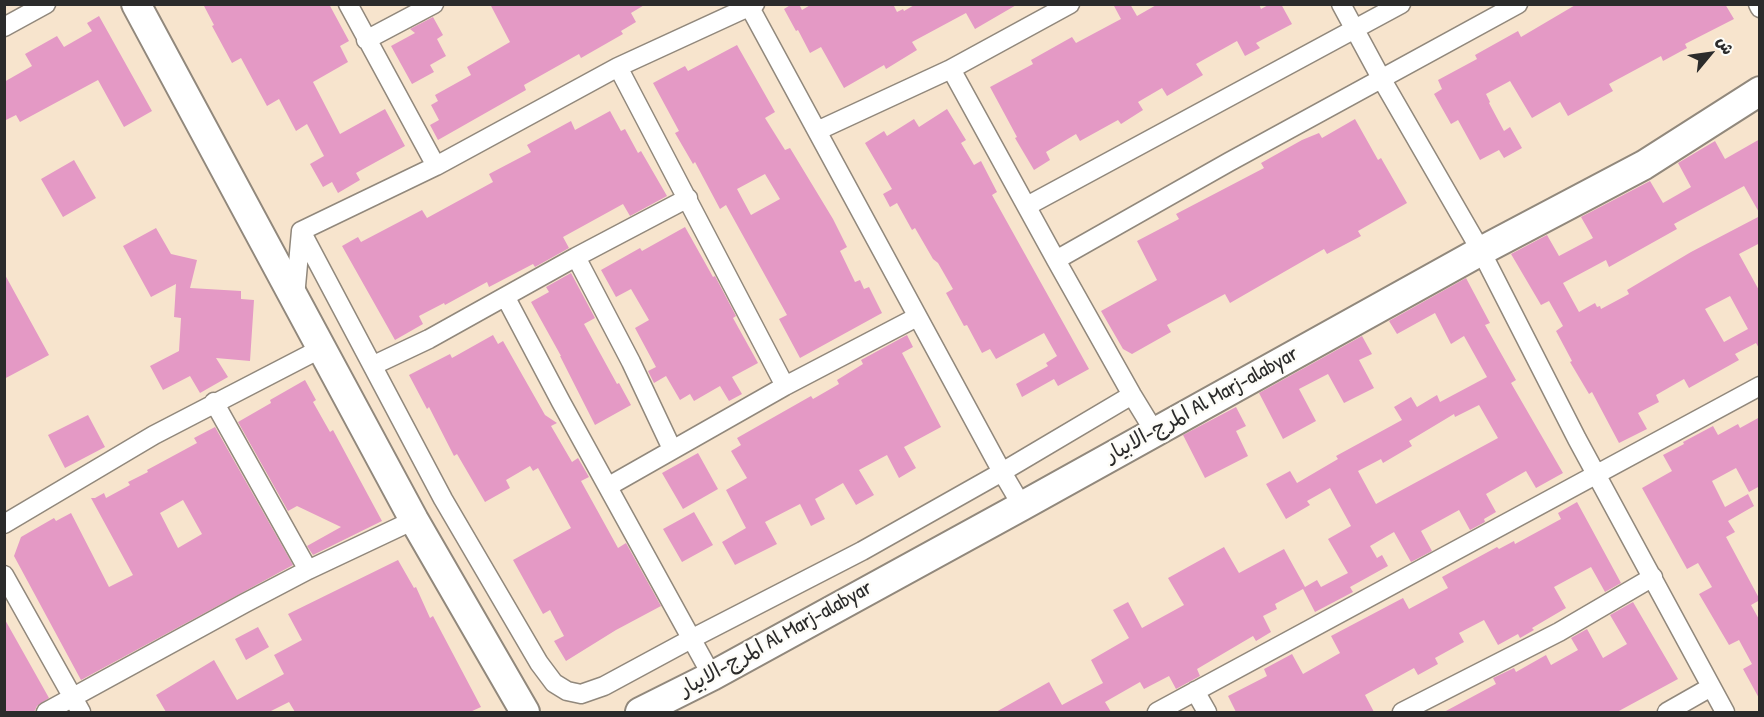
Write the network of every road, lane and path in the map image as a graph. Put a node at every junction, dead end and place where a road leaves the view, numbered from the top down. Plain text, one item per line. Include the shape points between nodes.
1 (46, 4) edge
2 (136, 4) edge
3 (348, 4) edge
4 (434, 4) edge
5 (1070, 4) edge
6 (1341, 4) edge
7 (1401, 4) edge
8 (1518, 4) edge
9 (751, 6) edge
10 (4, 27) edge
11 (1355, 29) junction
12 (366, 40) junction
13 (618, 67) junction
14 (951, 69) junction
15 (1381, 78) junction
16 (1760, 91) edge
17 (817, 131) junction
18 (436, 166) junction
19 (688, 198) junction
20 (1027, 206) junction
21 (302, 231) junction
22 (1480, 251) junction
23 (576, 256) junction
24 (1056, 260) junction
25 (506, 297) junction
26 (294, 299) junction
27 (917, 317) junction
28 (322, 348) junction
29 (374, 365) junction
30 (785, 386) junction
31 (1760, 386) edge
32 (1132, 395) junction
33 (214, 402) junction
34 (1154, 431) junction
35 (672, 449) junction
36 (1002, 472) junction
37 (1598, 474) junction
38 (609, 486) junction
39 (1022, 506) junction
40 (414, 520) junction
41 (4, 524) edge
42 (308, 570) junction
43 (4, 575) edge
44 (1653, 577) junction
45 (691, 639) junction
46 (712, 675) junction
47 (1711, 687) junction
48 (1195, 691) junction
49 (77, 705) edge
50 (46, 712) edge
51 (525, 712) edge
52 (640, 712) edge
53 (1157, 712) edge
54 (1207, 712) edge
55 (1402, 712) edge
56 (1667, 712) edge
57 (1725, 712) edge

1 - 10 street
2 - 26 main road
3 - 12 street
4 - 12 street
5 - 14 street
6 - 11 street
7 - 11 street
8 - 15 street
9 - 13 street
9 - 17 street
11 - 15 street
11 - 20 street
12 - 18 street
13 - 18 street
13 - 19 street
14 - 17 street
14 - 20 street
15 - 22 street
15 - 24 street
16 - 22 main road, المرج-الابيار Al Marj-alabyar via 1644,165
17 - 27 street
18 - 21 street
19 - 23 street
19 - 30 street
20 - 24 street
21 - 26 street
21 - 29 street
22 - 34 main road, المرج-الابيار Al Marj-alabyar
22 - 37 street
23 - 25 street
23 - 35 street
24 - 32 street
25 - 29 street
25 - 38 street
26 - 28 main road
27 - 30 street
27 - 36 street
28 - 33 street
28 - 40 main road
29 - 45 street via 443,499 554,683 581,694 604,686
30 - 35 street
31 - 37 street
32 - 34 street
32 - 36 street
33 - 41 street
33 - 42 street
34 - 39 main road, المرج-الابيار Al Marj-alabyar
35 - 38 street
36 - 39 street
36 - 45 street via 862,551
37 - 44 street
37 - 48 street
38 - 45 street
39 - 46 main road, المرج-الابيار Al Marj-alabyar
40 - 42 street
40 - 51 main road
42 - 49 street
43 - 49 street
44 - 47 street
44 - 55 street via 1559,632
45 - 46 street
46 - 52 main road, المرج-الابيار Al Marj-alabyar
47 - 56 street
47 - 57 street
48 - 53 street
48 - 54 street
49 - 50 street

